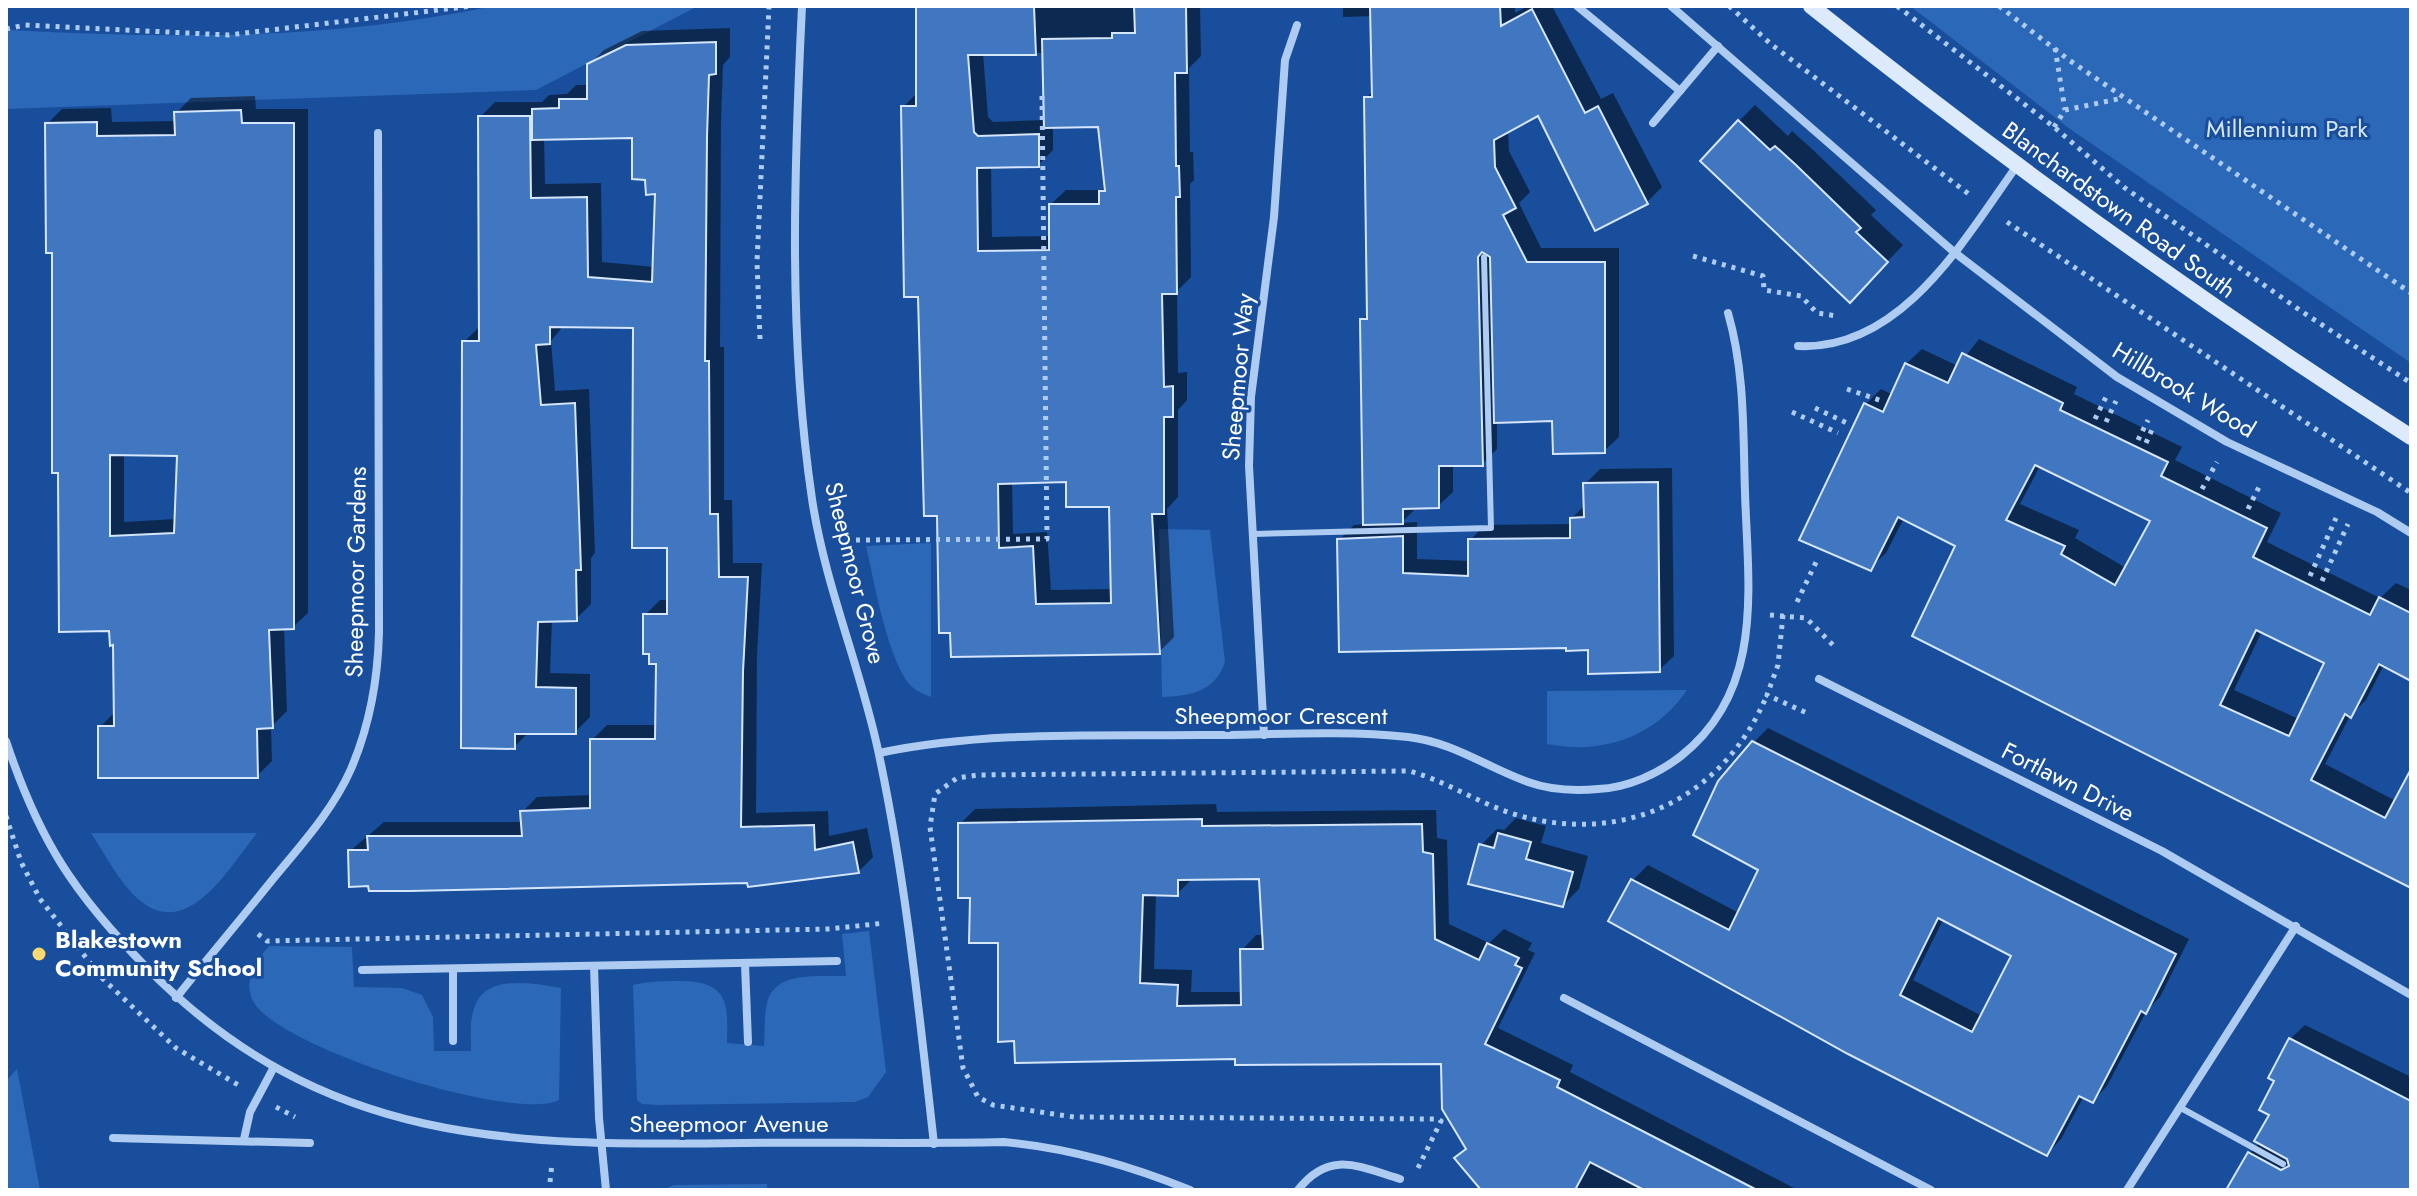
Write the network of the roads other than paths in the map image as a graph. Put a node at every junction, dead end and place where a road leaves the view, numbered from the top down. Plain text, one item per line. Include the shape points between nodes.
1 (802, 6) edge
2 (1577, 6) edge
3 (1671, 6) edge
4 (1811, 6) edge
5 (1297, 25) dead end
6 (1718, 46) junction
7 (1680, 91) junction
8 (1653, 123) dead end
9 (378, 133) dead end
10 (2016, 167) junction
11 (1954, 252) junction
12 (1484, 257) dead end
13 (1728, 313) dead end
14 (1798, 346) dead end
15 (2411, 437) edge
16 (2411, 533) edge
17 (1253, 534) junction
18 (1819, 679) dead end
19 (1264, 735) junction
20 (6, 741) edge
21 (879, 753) junction
22 (2296, 926) junction
23 (837, 961) dead end
24 (745, 964) junction
25 (594, 966) junction
26 (453, 969) junction
27 (362, 970) dead end
28 (2411, 995) edge
29 (176, 998) junction
30 (1564, 998) dead end
31 (453, 1041) dead end
32 (748, 1042) dead end
33 (274, 1067) junction
34 (2181, 1108) junction
35 (113, 1138) dead end
36 (244, 1139) junction
37 (310, 1143) dead end
38 (934, 1144) junction
39 (602, 1145) junction
40 (2283, 1164) dead end
41 (1400, 1179) dead end
42 (606, 1190) edge
43 (1190, 1190) edge
44 (1298, 1190) edge
45 (1931, 1190) edge
46 (2127, 1190) edge

1 - 21 street, Sheepmoor Grove via 793,247 801,417 824,551
2 - 7 street
3 - 6 street, Hillbrook Wood
4 - 10 main road, Blanchardstown Road South
5 - 17 street, Sheepmoor Way via 1285,60 1275,212 1251,397
6 - 7 street
6 - 11 street, Hillbrook Wood
7 - 8 street
9 - 29 street, Sheepmoor Gardens via 377,673 357,752 336,796
10 - 11 street
10 - 15 main road, Blanchardstown Road South via 2203,302
11 - 14 street via 1916,296 1867,331 1837,344
11 - 16 street, Hillbrook Wood via 2117,377 2227,442
12 - 17 lane via 1491,528
13 - 19 street, Sheepmoor Crescent via 1742,378 1749,614 1744,658 1721,713 1677,759 1625,784 1566,790 1530,783 1457,748 1409,737
17 - 19 street, Sheepmoor Way
18 - 22 street, Fortlawn Drive via 2162,851
19 - 21 street, Sheepmoor Crescent via 991,738
20 - 29 street, Sheepmoor Avenue via 34,814 75,888
21 - 38 street, Sheepmoor Grove
22 - 28 street, Fortlawn Drive
22 - 34 street
23 - 24 street
24 - 25 street
24 - 32 street
25 - 26 street
25 - 39 street
26 - 27 street
26 - 31 street
29 - 33 street, Sheepmoor Avenue via 213,1029
30 - 45 street
33 - 36 street via 250,1112
33 - 39 street, Sheepmoor Avenue via 369,1111 431,1127
34 - 40 lane
34 - 46 street
35 - 36 street
36 - 37 street
38 - 39 street, Sheepmoor Avenue
38 - 43 street, Sheepmoor Avenue via 1004,1142 1063,1148
39 - 42 street
41 - 44 street via 1334,1164 1312,1173

